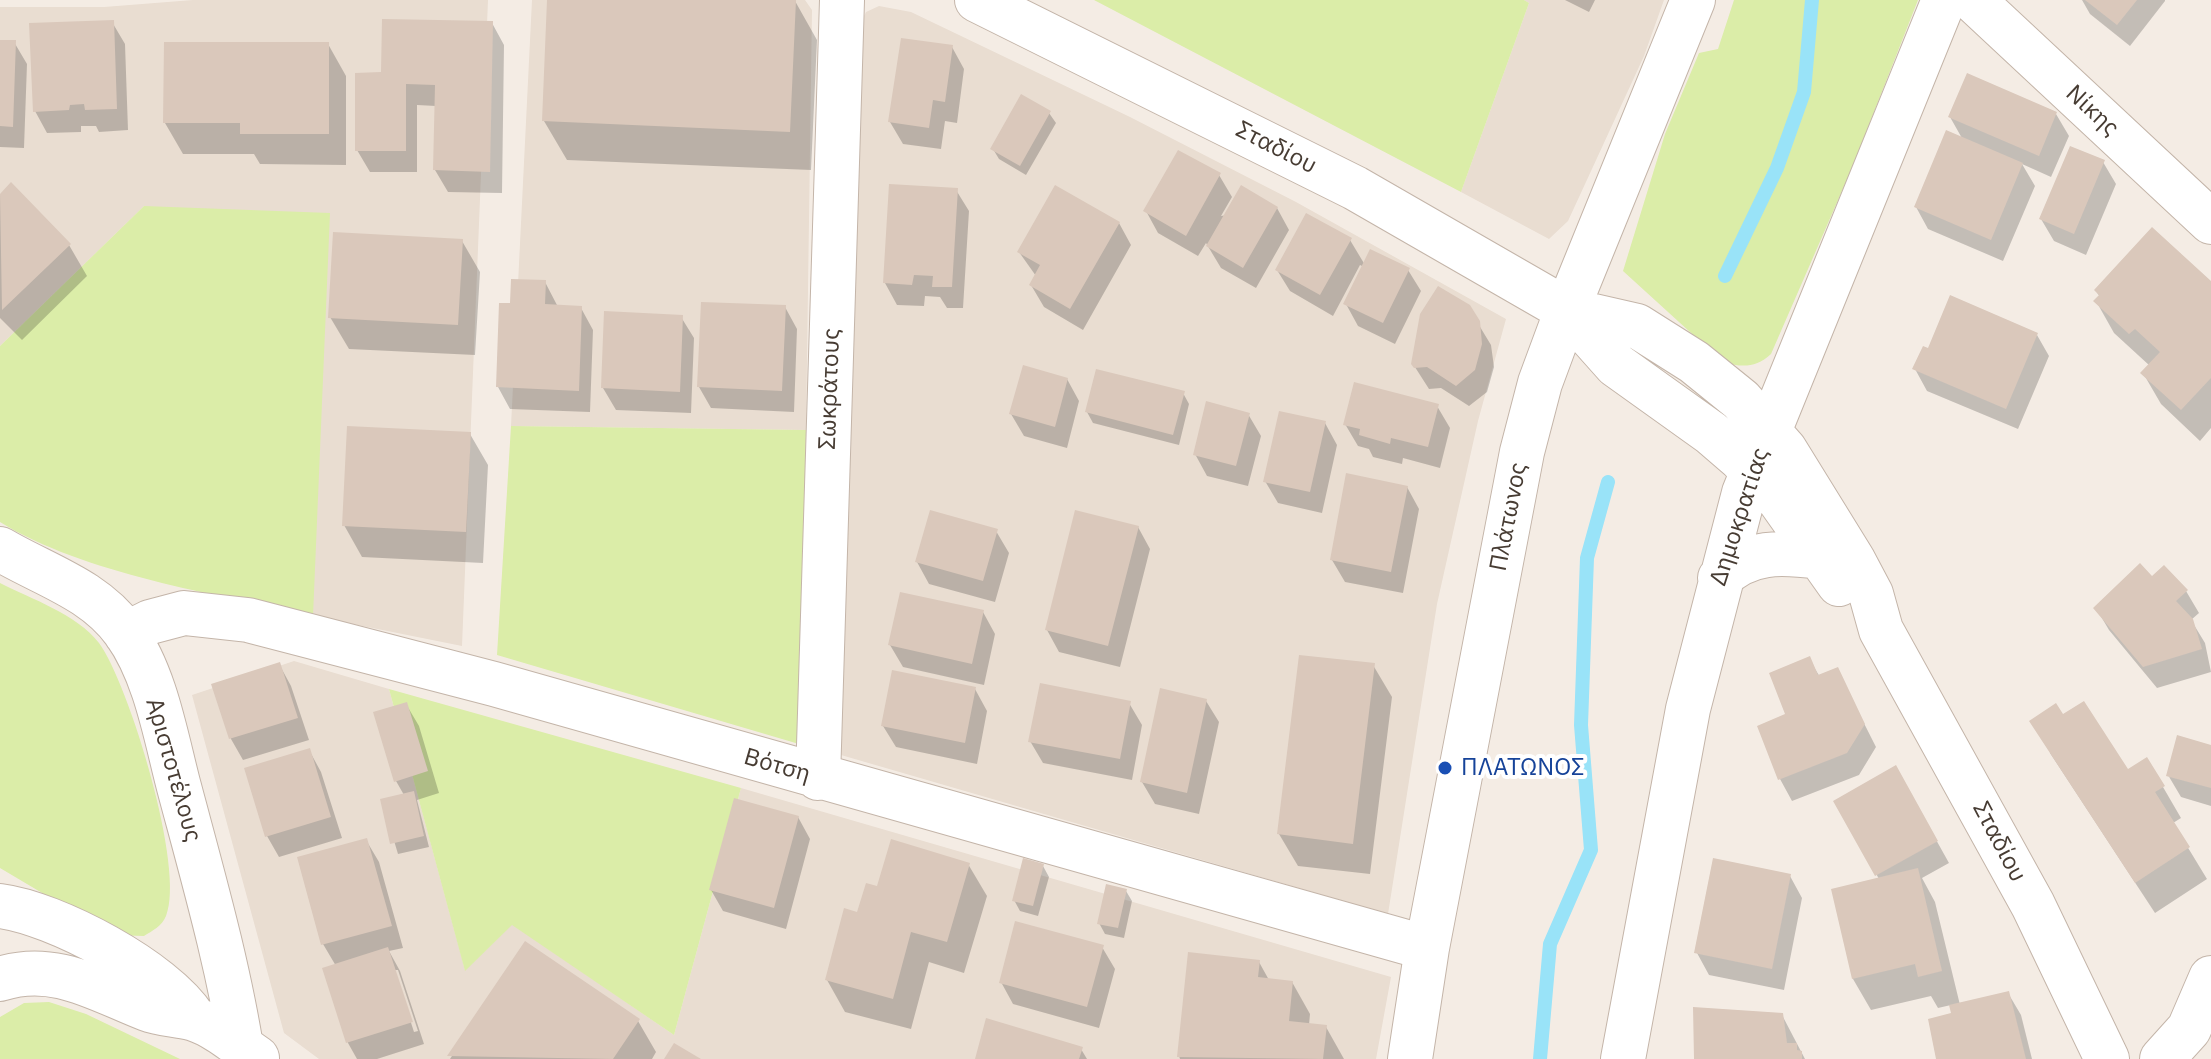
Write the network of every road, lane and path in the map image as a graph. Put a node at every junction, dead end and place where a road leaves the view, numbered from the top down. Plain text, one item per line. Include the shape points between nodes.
1 (842, 0) edge
2 (977, 0) edge
3 (1693, 0) edge
4 (1944, 0) edge
5 (1973, 0) edge
6 (2211, 222) edge
7 (1567, 310) junction
8 (1768, 429) junction
9 (1752, 471) junction
10 (0, 549) edge
11 (1819, 557) junction
12 (1720, 578) junction
13 (1881, 630) junction
14 (126, 634) junction
15 (818, 778) junction
16 (0, 906) edge
17 (0, 931) edge
18 (1427, 948) junction
19 (0, 966) edge
20 (2211, 978) edge
21 (0, 979) edge
22 (194, 1018) junction
23 (248, 1055) edge
24 (1410, 1059) edge
25 (1623, 1059) edge
26 (2107, 1059) edge
27 (2162, 1059) edge

1 - 15 street, Σωκράτους
2 - 7 street, Σταδίου via 1355,188
3 - 7 street, Πλάτωνος
4 - 8 street, Δημοκρατίας
5 - 6 street, Νίκης
7 - 8 street, Σταδίου via 1618,319 1653,335 1722,382
7 - 9 street, Σταδίου via 1616,365 1711,433
7 - 18 street, Πλάτωνος via 1522,452
8 - 9 street, Δημοκρατίας
8 - 13 street, Σταδίου via 1831,520 1871,594
9 - 11 street, Σταδίου
9 - 12 street, Δημοκρατίας
10 - 14 street, Αριστοτέλους via 88,595
11 - 12 street via 1754,557
11 - 13 street, Σταδίου
12 - 25 street, Δημοκρατίας via 1685,723
13 - 26 street, Σταδίου via 2033,905
14 - 15 street, Βότση via 171,615 231,616 494,684
14 - 23 street, Αριστοτέλους via 158,711
15 - 18 street, Βότση
16 - 22 street via 28,911 149,972
17 - 19 street
18 - 24 street, Πλάτωνος
20 - 27 street via 2189,1029
21 - 22 street via 57,974 148,1010
22 - 23 street

